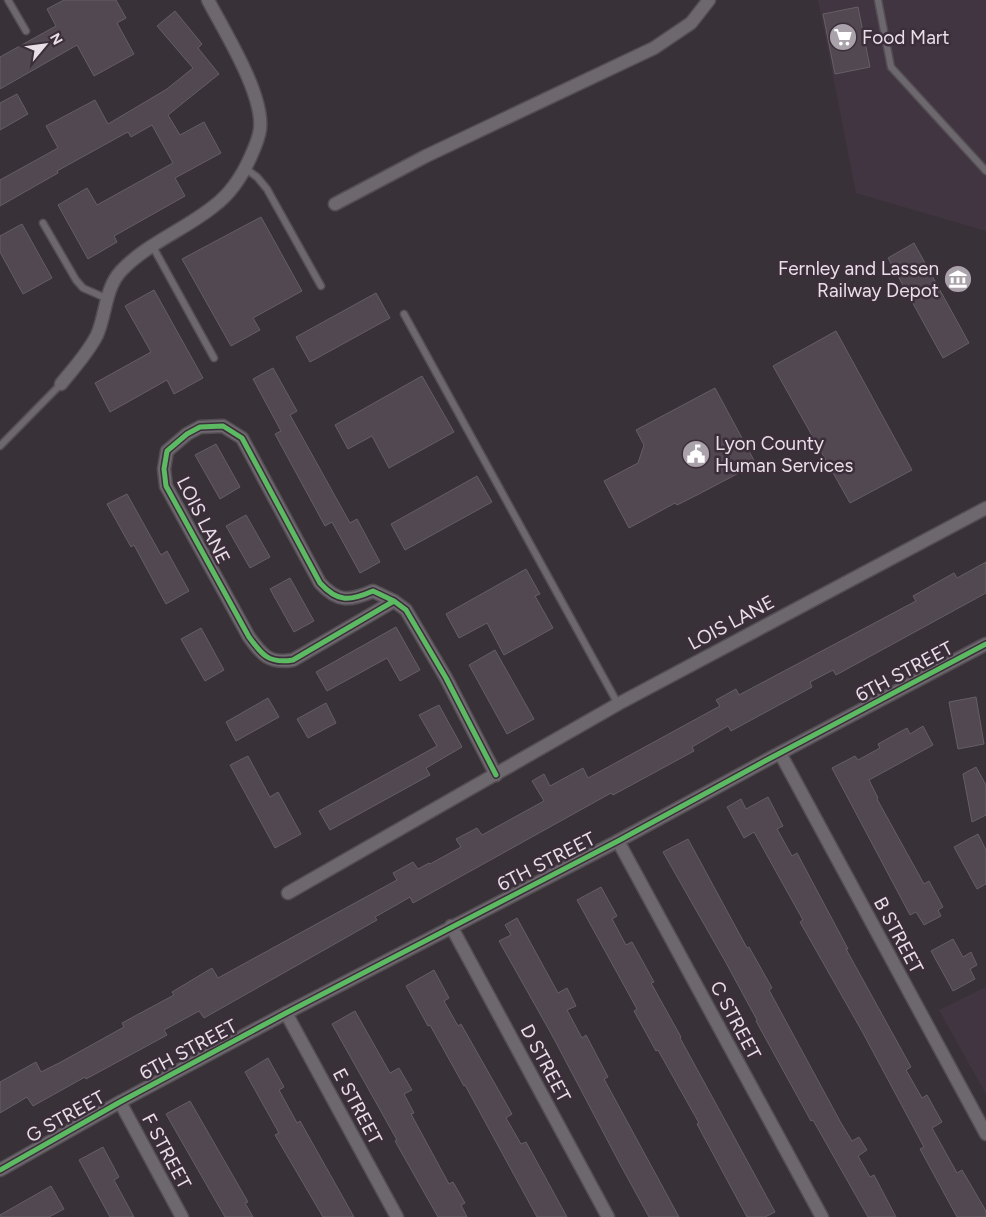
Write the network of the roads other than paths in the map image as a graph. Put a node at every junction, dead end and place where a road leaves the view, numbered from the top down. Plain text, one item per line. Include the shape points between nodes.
1 (8, 0) edge
2 (208, 0) edge
3 (709, 0) edge
4 (878, 0) edge
5 (26, 31) dead end
6 (246, 169) junction
7 (986, 171) edge
8 (335, 204) dead end
9 (43, 223) dead end
10 (153, 247) junction
11 (321, 286) dead end
12 (108, 299) junction
13 (404, 314) dead end
14 (214, 358) dead end
15 (61, 384) joint
16 (0, 446) edge
17 (986, 508) edge
18 (394, 601) junction
19 (986, 644) edge
20 (618, 704) junction
21 (780, 753) junction
22 (496, 775) junction
23 (618, 841) junction
24 (288, 893) dead end
25 (451, 926) junction
26 (286, 1013) junction
27 (120, 1102) junction
28 (986, 1134) edge
29 (0, 1170) edge
30 (182, 1217) edge
31 (397, 1217) edge
32 (608, 1217) edge
33 (822, 1217) edge

1 - 5 lane
2 - 6 street via 257,103 260,128
3 - 8 street via 691,23 654,48 426,156
4 - 7 lane via 891,67
6 - 10 street via 215,206
6 - 11 lane via 267,189
9 - 12 lane via 76,280 83,288
10 - 12 street via 119,273
10 - 14 lane
12 - 15 street via 97,335
13 - 20 lane
15 - 16 lane
17 - 20 street, LOIS LANE
18 - 18 street, LOIS LANE via 373,591 344,598 331,594 320,584 242,438 222,426 200,427 168,451 164,469 166,486 249,637 268,659 293,660
18 - 22 street, LOIS LANE via 406,610 446,678
19 - 21 street, 6TH STREET
20 - 22 street, LOIS LANE
21 - 23 street, 6TH STREET
21 - 28 street, B STREET
22 - 24 street, LOIS LANE
23 - 25 street, 6TH STREET
23 - 33 street, C STREET
25 - 26 street, 6TH STREET
25 - 32 street, D STREET
26 - 27 street, 6TH STREET
26 - 31 street, E STREET
27 - 29 street, G STREET
27 - 30 street, F STREET

